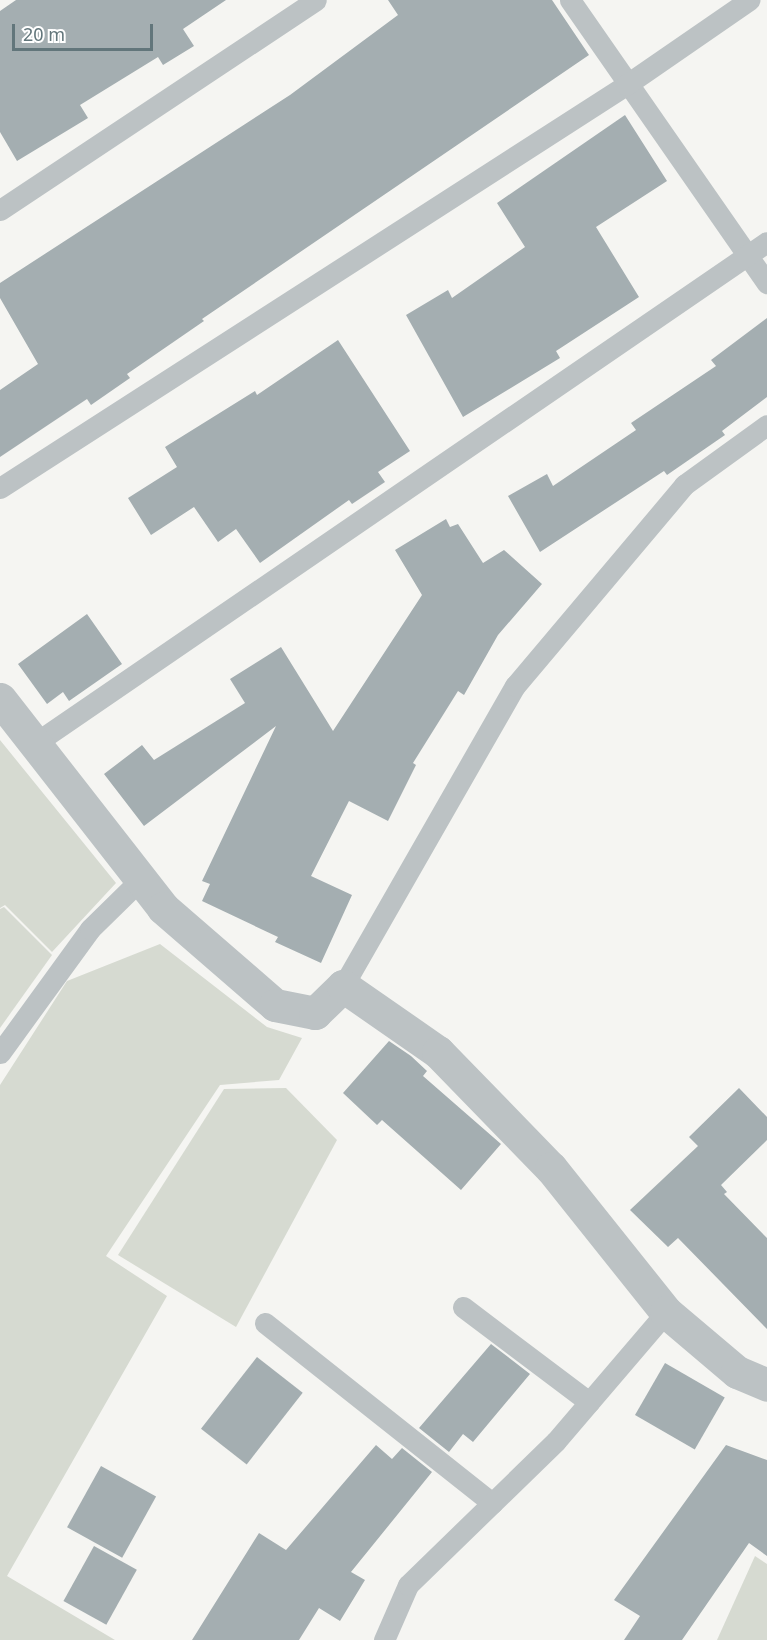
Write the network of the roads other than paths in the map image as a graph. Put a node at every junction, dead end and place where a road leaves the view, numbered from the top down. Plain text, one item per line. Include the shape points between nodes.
1 (316, 0) edge
2 (570, 0) edge
3 (749, 0) edge
4 (626, 85) junction
5 (0, 210) edge
6 (767, 242) edge
7 (747, 255) junction
8 (767, 283) edge
9 (767, 424) edge
10 (0, 488) edge
11 (0, 699) edge
12 (34, 744) junction
13 (140, 880) junction
14 (343, 986) junction
15 (0, 1053) edge
16 (463, 1307) dead end
17 (666, 1312) junction
18 (265, 1323) dead end
19 (767, 1385) edge
20 (589, 1402) junction
21 (492, 1503) junction
22 (384, 1640) edge

1 - 5 lane
2 - 4 lane
3 - 4 lane
4 - 7 lane
4 - 10 lane
6 - 7 lane
7 - 8 lane
7 - 12 lane
9 - 14 lane via 684,485 514,686
11 - 12 street
12 - 13 street
13 - 14 street via 163,908 275,1005 315,1013
13 - 15 lane via 90,929
14 - 17 street via 438,1052 551,1168
16 - 20 lane
17 - 19 street via 737,1372
17 - 20 lane
18 - 21 lane
20 - 21 lane via 556,1441
21 - 22 lane via 408,1585

